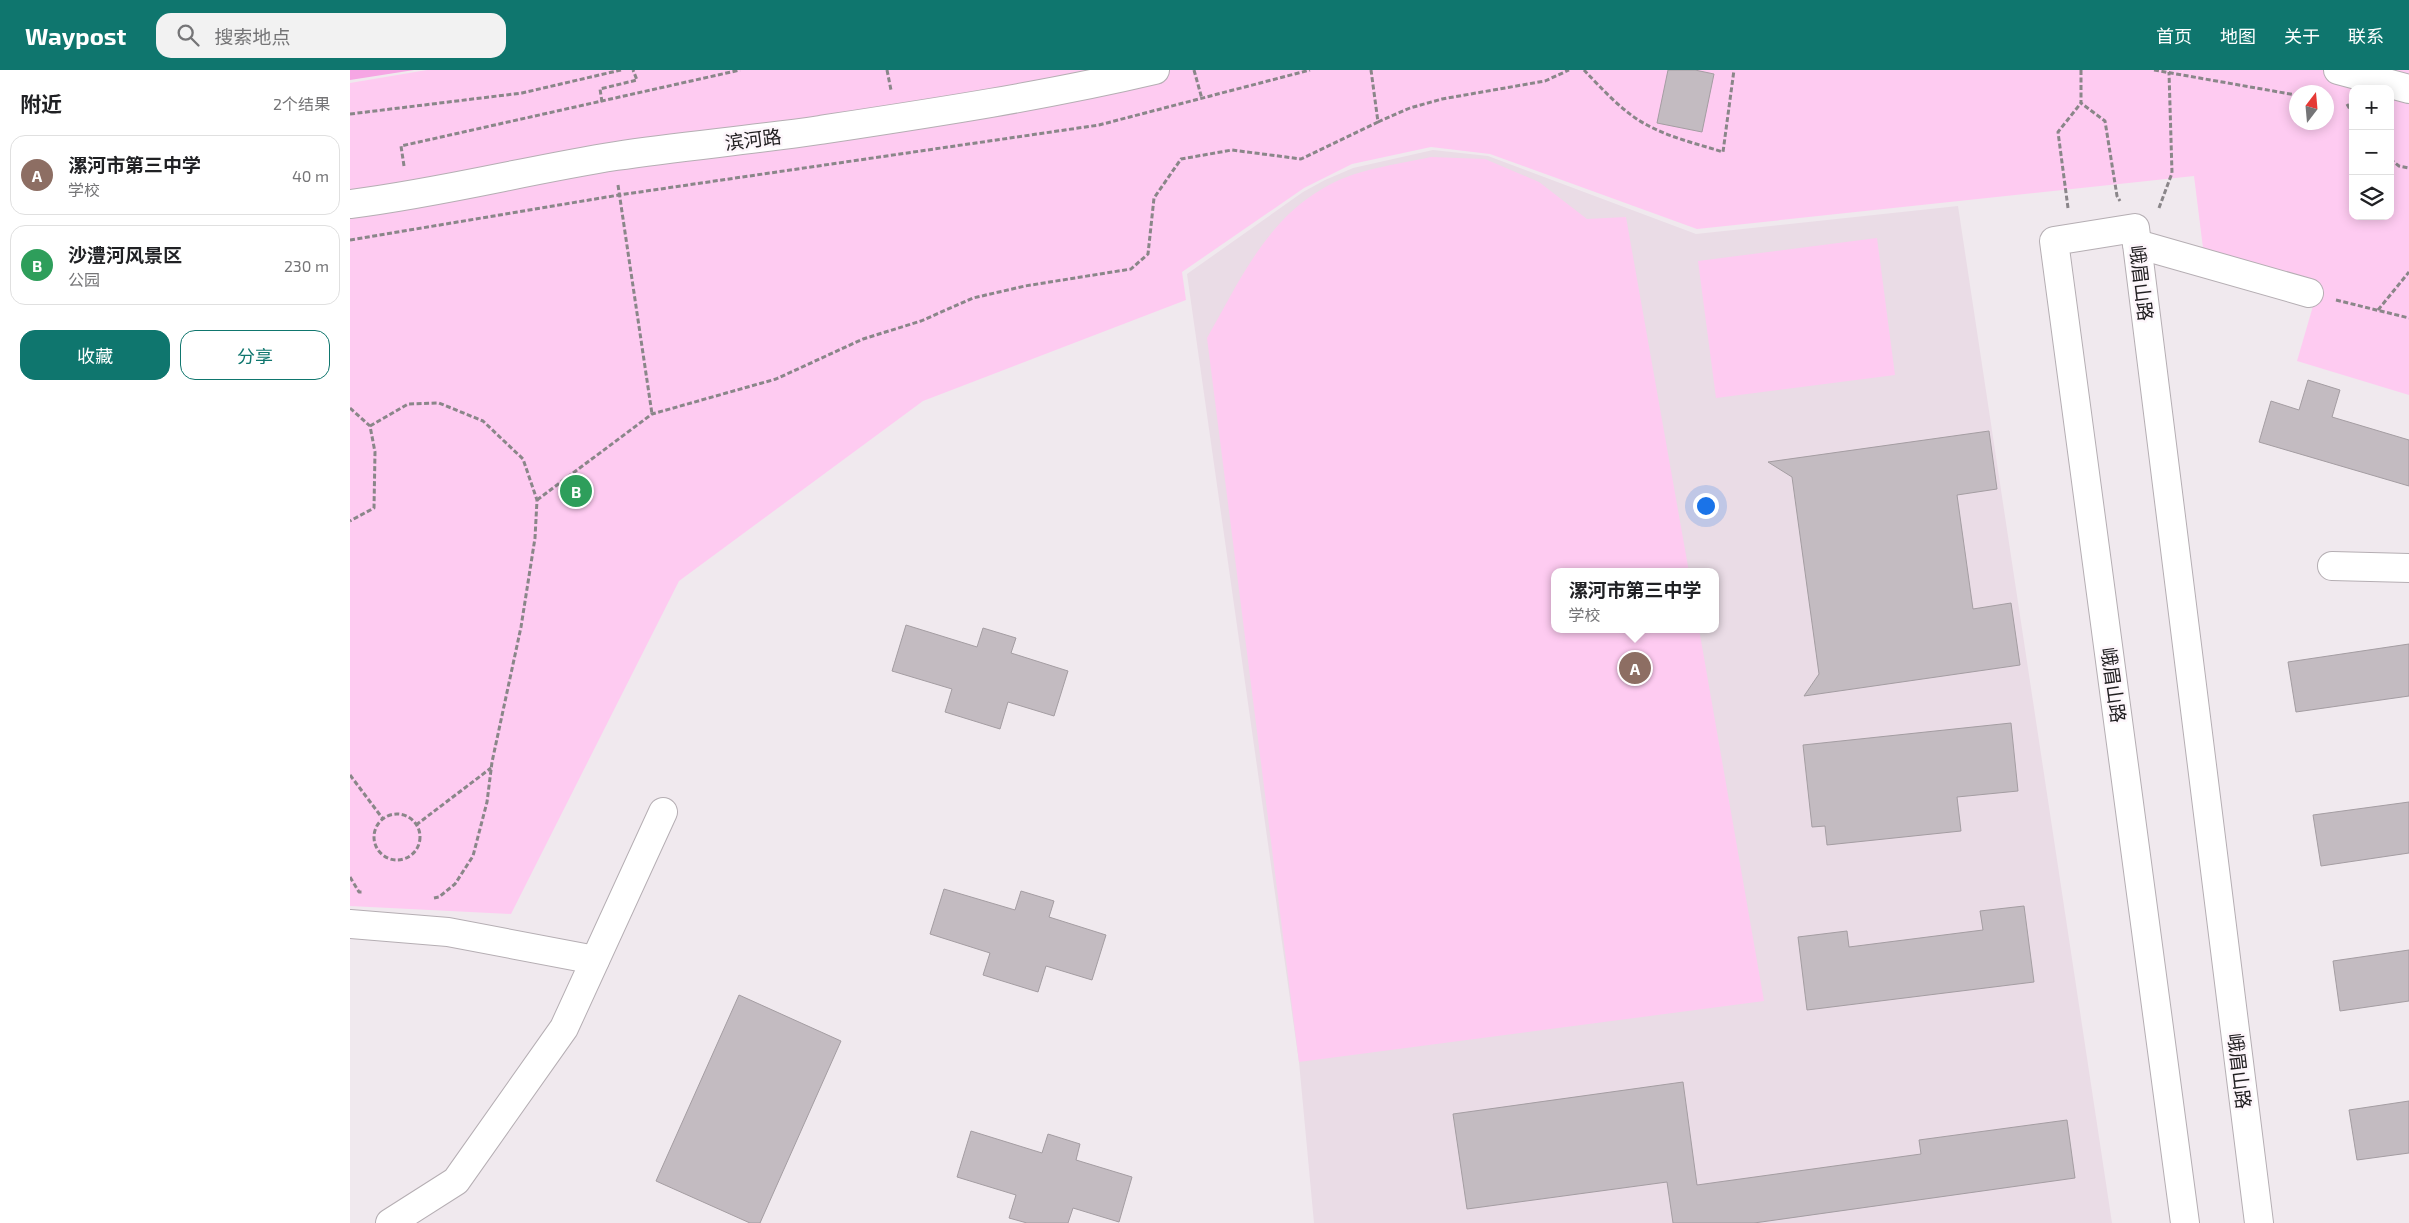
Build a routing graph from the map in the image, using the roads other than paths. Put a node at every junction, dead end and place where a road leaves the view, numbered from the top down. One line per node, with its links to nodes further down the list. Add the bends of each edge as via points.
1 (1155, 70): 4 (street, 滨河路, via 1090,85 820,130 615,157)
2 (2338, 70): 3 (street)
3 (2409, 89)
4 (350, 204)
5 (2136, 236): 6 (street); 13 (street, 峨眉山路, via 2054,241); 14 (street, 峨眉山路)
6 (2309, 293)
7 (2332, 566): 8 (street)
8 (2409, 568)
9 (662, 812): 11 (street)
10 (350, 924): 11 (street, via 448,932)
11 (595, 960): 12 (street, via 564,1028 456,1181)
12 (390, 1223)
13 (2185, 1223)
14 (2259, 1223)

